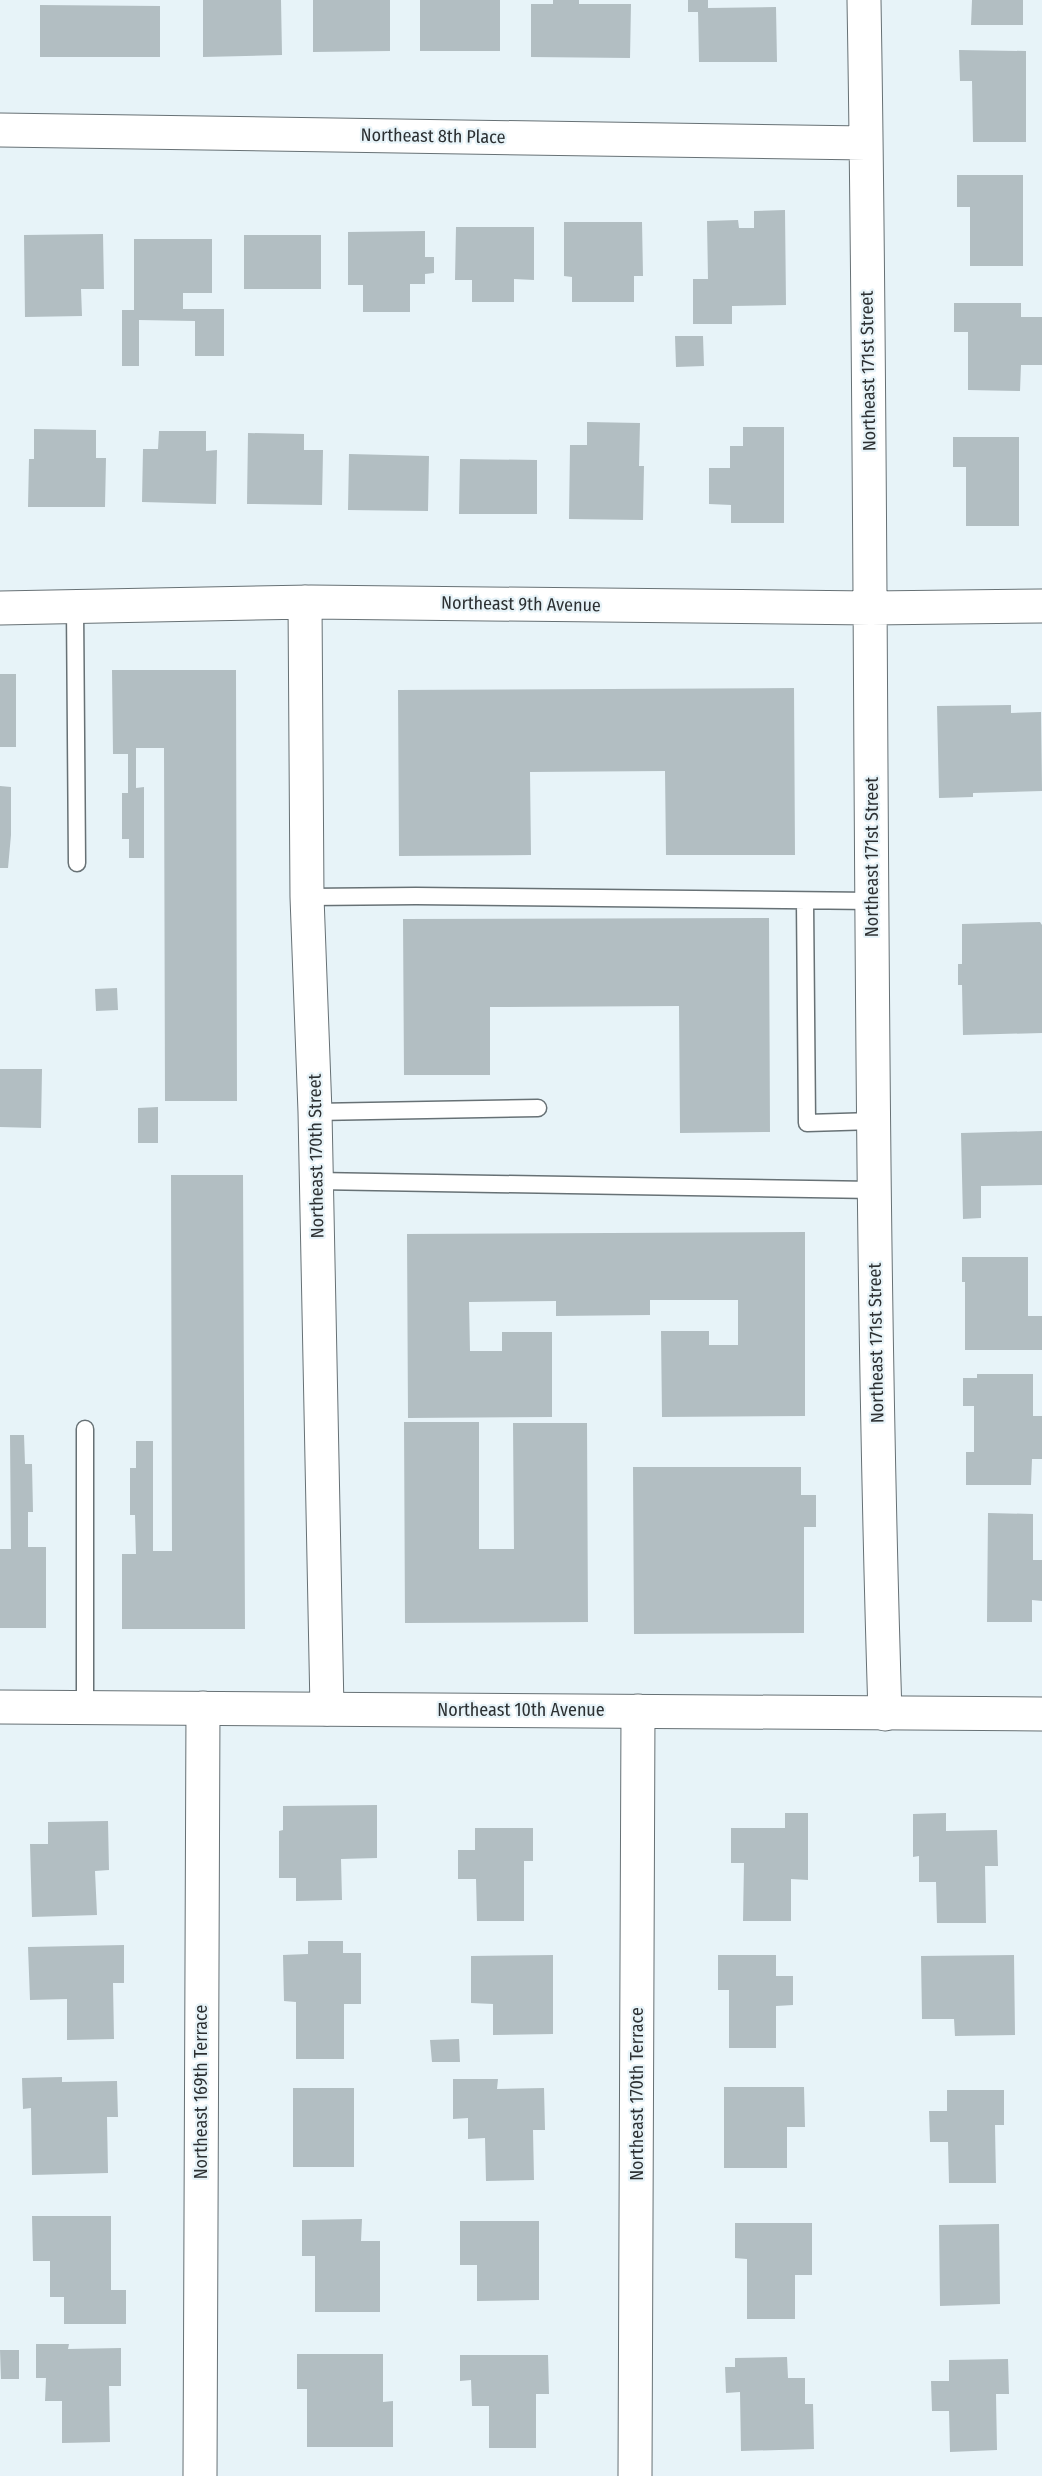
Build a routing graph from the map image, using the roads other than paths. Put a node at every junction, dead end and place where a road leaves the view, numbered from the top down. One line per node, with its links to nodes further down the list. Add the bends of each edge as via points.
1 (864, 0): 3 (street, Northeast 171st Street)
2 (0, 130): 3 (street, Northeast 8th Place)
3 (866, 143): 8 (street, Northeast 171st Street)
4 (305, 602): 5 (street, Northeast 9th Avenue); 8 (street, Northeast 9th Avenue); 10 (street, Northeast 170th Street)
5 (75, 606): 7 (street, Northeast 9th Avenue); 9 (lane)
6 (1042, 606): 8 (street, Northeast 9th Avenue)
7 (0, 608)
8 (871, 608): 12 (street, Northeast 171st Street)
9 (76, 863)
10 (307, 897): 11 (lane); 14 (street, Northeast 170th Street)
11 (805, 901): 12 (lane); 15 (lane, via 807,1123)
12 (873, 901): 15 (street, Northeast 171st Street)
13 (538, 1108): 14 (lane)
14 (315, 1112): 16 (street, Northeast 170th Street)
15 (874, 1121): 17 (street, Northeast 171st Street)
16 (316, 1181): 17 (lane); 22 (street, Northeast 170th Street)
17 (874, 1190): 24 (street, Northeast 171st Street)
18 (85, 1429): 20 (lane)
19 (0, 1707): 20 (street, Northeast 10th Avenue)
20 (85, 1707): 21 (street, Northeast 10th Avenue)
21 (203, 1708): 22 (street, Northeast 10th Avenue); 26 (street, Northeast 169th Terrace)
22 (327, 1709): 23 (street, Northeast 10th Avenue)
23 (638, 1712): 24 (street, Northeast 10th Avenue); 27 (street, Northeast 170th Terrace)
24 (885, 1713): 25 (street, Northeast 10th Avenue)
25 (1042, 1714)
26 (200, 2476)
27 (635, 2476)

